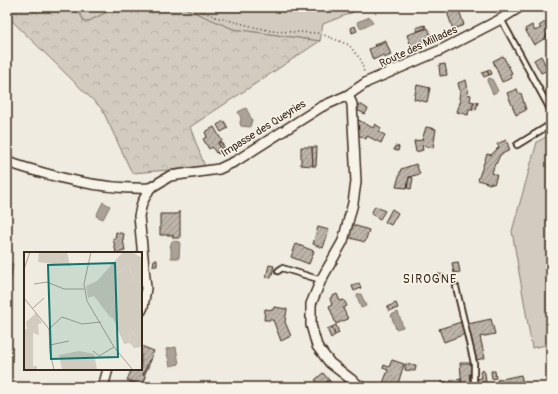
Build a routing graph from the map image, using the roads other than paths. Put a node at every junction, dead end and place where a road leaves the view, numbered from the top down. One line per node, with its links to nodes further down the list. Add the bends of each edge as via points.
1 (520, 7): 2 (street, Route des Millades)
2 (501, 19): 3 (street, Route des Millades, via 441,50 367,82); 4 (lane)
3 (348, 95): 8 (street, Impasse des Queyries, via 320,107 219,169 170,176); 10 (street, via 352,104 356,174 353,203 343,241)
4 (551, 111)
5 (551, 121): 6 (lane, via 548,126)
6 (517, 145)
7 (7, 162): 8 (street, via 77,181)
8 (150, 188): 12 (street, via 139,216 146,288)
9 (278, 271): 10 (lane, via 282,268)
10 (321, 280): 15 (street, via 312,304 311,324 317,346 330,363)
11 (456, 287): 16 (lane, via 474,363)
12 (142, 310)
13 (108, 370): 14 (street)
14 (103, 387)
15 (361, 387)
16 (474, 387)

